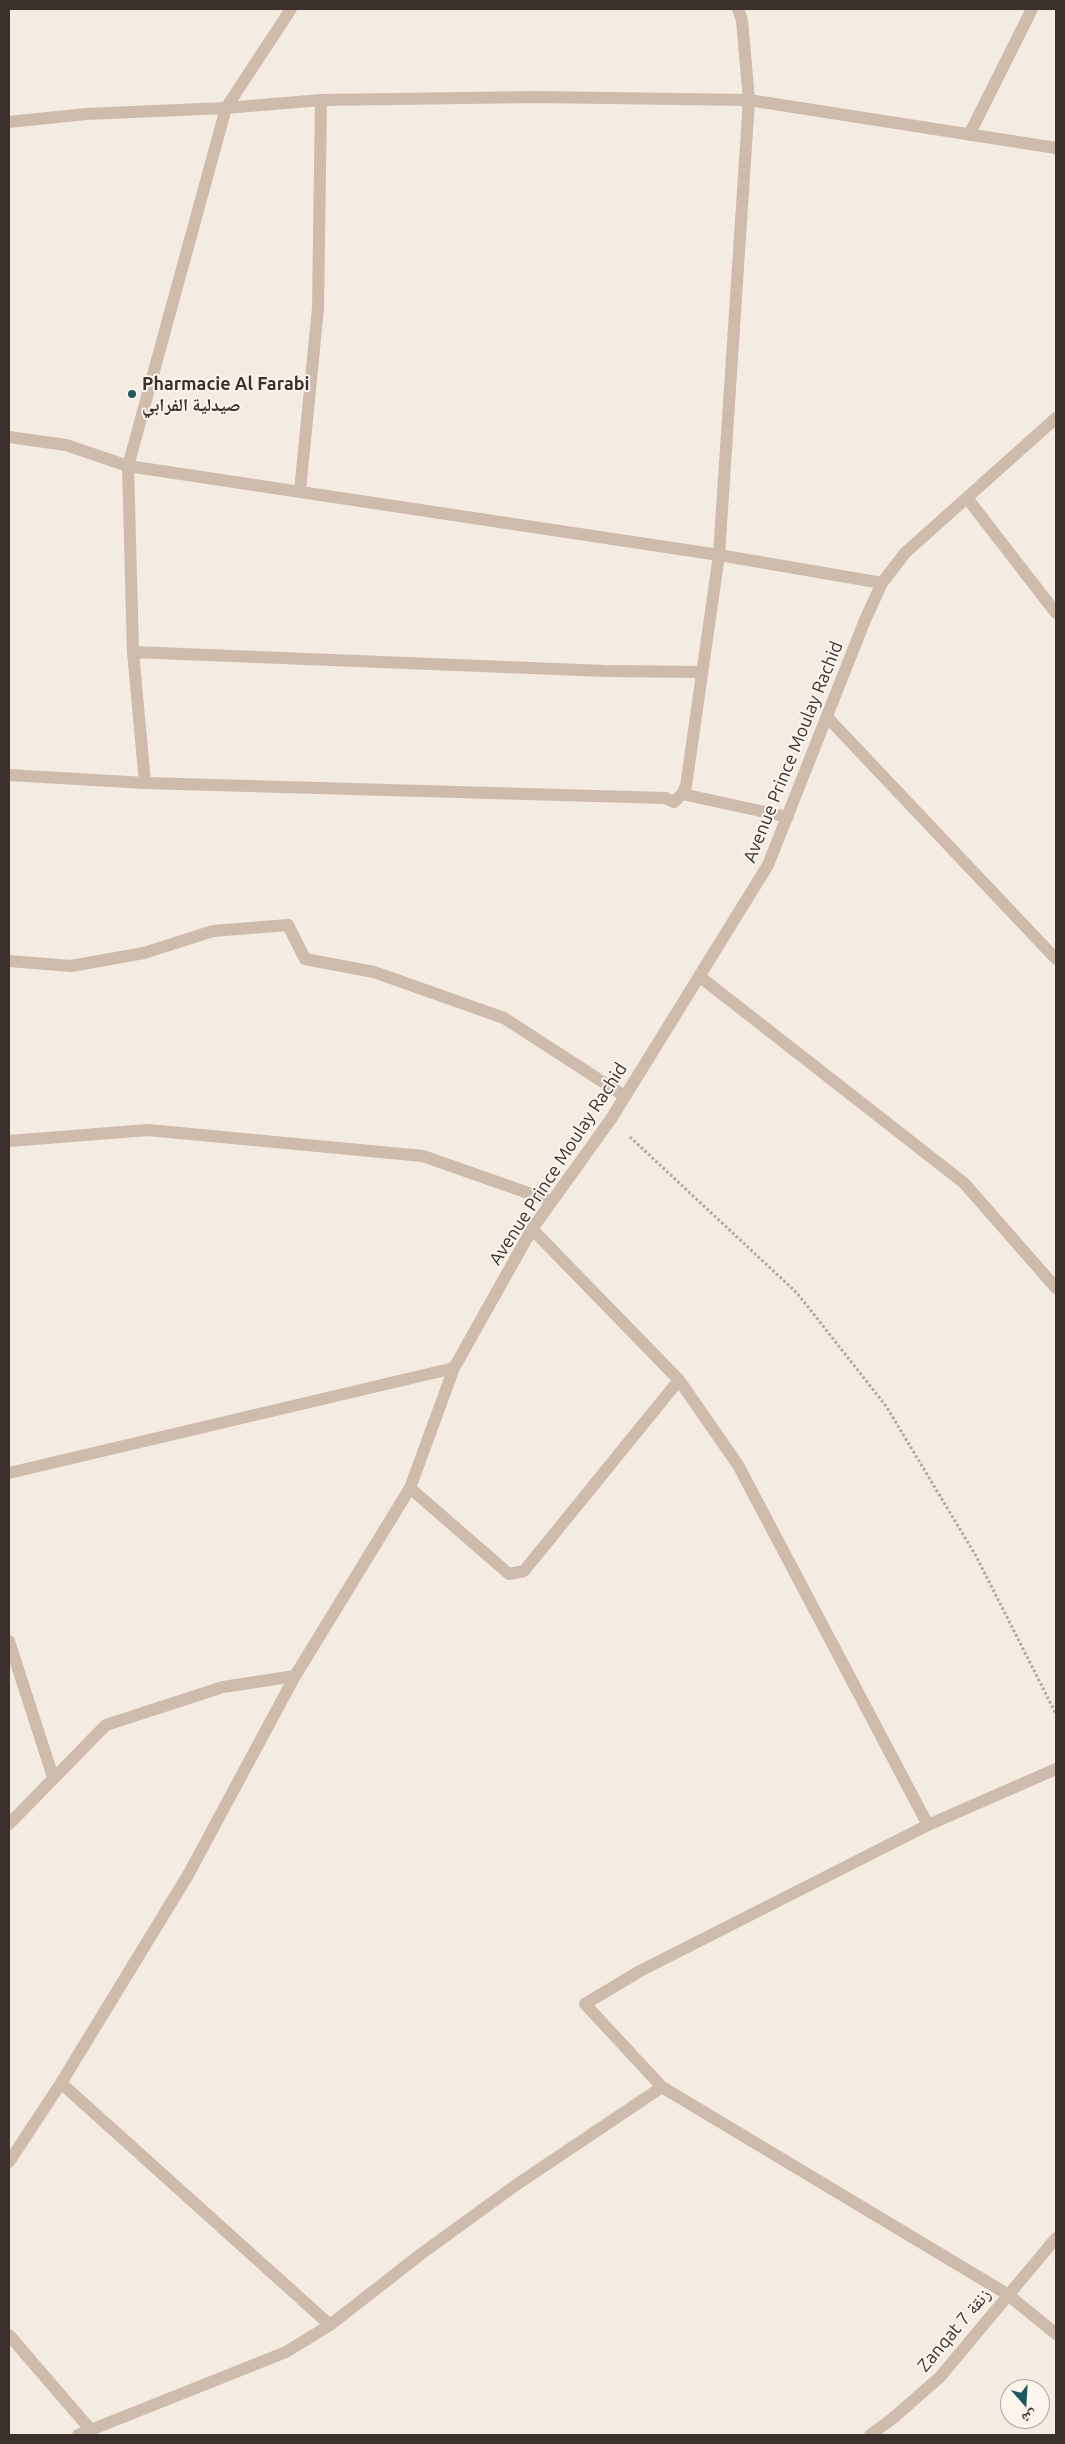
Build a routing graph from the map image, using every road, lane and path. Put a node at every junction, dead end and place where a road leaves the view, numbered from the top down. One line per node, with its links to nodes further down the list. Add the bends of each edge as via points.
1 (291, 9): 6 (street)
2 (1032, 9): 8 (street)
3 (742, 10): 5 (street)
4 (321, 100): 5 (street, via 536,97); 6 (street); 13 (street, via 318,308)
5 (749, 100): 8 (street); 15 (street)
6 (226, 108): 7 (street, via 86,114); 12 (street)
7 (9, 122)
8 (969, 135): 9 (street)
9 (1056, 148)
10 (1056, 418): 14 (street, Avenue Prince Moulay Rachid)
11 (9, 438): 12 (street, via 66,445)
12 (128, 466): 13 (street); 18 (street)
13 (300, 491): 15 (street)
14 (967, 498): 16 (street, Avenue Prince Moulay Rachid, via 905,553); 17 (street)
15 (719, 556): 16 (street); 19 (street)
16 (882, 583): 20 (street, Avenue Prince Moulay Rachid, via 864,620)
17 (1056, 613)
18 (133, 652): 19 (street, via 605,672); 22 (street)
19 (702, 672): 23 (street, via 686,786)
20 (827, 717): 24 (street, Avenue Prince Moulay Rachid); 25 (street)
21 (9, 775): 22 (street)
22 (145, 783): 23 (street, via 665,798 674,802)
23 (682, 794): 24 (street)
24 (788, 817): 27 (street, Avenue Prince Moulay Rachid, via 768,866)
25 (1056, 959)
26 (9, 961): 28 (street, via 71,966 144,953 213,931 288,925 304,959 374,972 504,1018)
27 (699, 976): 28 (street, Avenue Prince Moulay Rachid); 33 (street, via 964,1183)
28 (623, 1095): 29 (street, Avenue Prince Moulay Rachid)
29 (611, 1119): 31 (street, Avenue Prince Moulay Rachid); 40 (path, via 797,1293 886,1406 976,1556)
30 (9, 1141): 31 (street, via 148,1130 423,1156)
31 (551, 1201): 32 (street, Avenue Prince Moulay Rachid)
32 (532, 1229): 34 (street, Avenue Prince Moulay Rachid); 35 (street)
33 (1056, 1288)
34 (454, 1368): 36 (street); 37 (street, Avenue Prince Moulay Rachid)
35 (679, 1380): 37 (street, via 524,1571 510,1574); 44 (street, via 738,1465)
36 (9, 1473)
37 (410, 1488): 39 (street, Avenue Prince Moulay Rachid)
38 (9, 1641): 42 (street)
39 (295, 1676): 42 (street, via 223,1687 106,1725); 45 (street, Avenue Prince Moulay Rachid, via 188,1875)
40 (1056, 1714)
41 (1056, 1768): 44 (street)
42 (53, 1777): 43 (street)
43 (9, 1824)
44 (928, 1824): 46 (street, via 640,1970 585,2004)
45 (61, 2083): 47 (street, Avenue Prince Moulay Rachid); 50 (street)
46 (662, 2088): 49 (street); 50 (street, via 516,2185)
47 (9, 2162)
48 (1056, 2238): 49 (street, Zanqat 7 زنقة)
49 (1007, 2294): 51 (street); 55 (street, Zanqat 7 زنقة, via 975,2338 940,2377)
50 (330, 2325): 53 (street, via 286,2352)
51 (1056, 2334)
52 (9, 2335): 53 (street)
53 (92, 2432): 54 (street)
54 (78, 2435)
55 (870, 2435)

